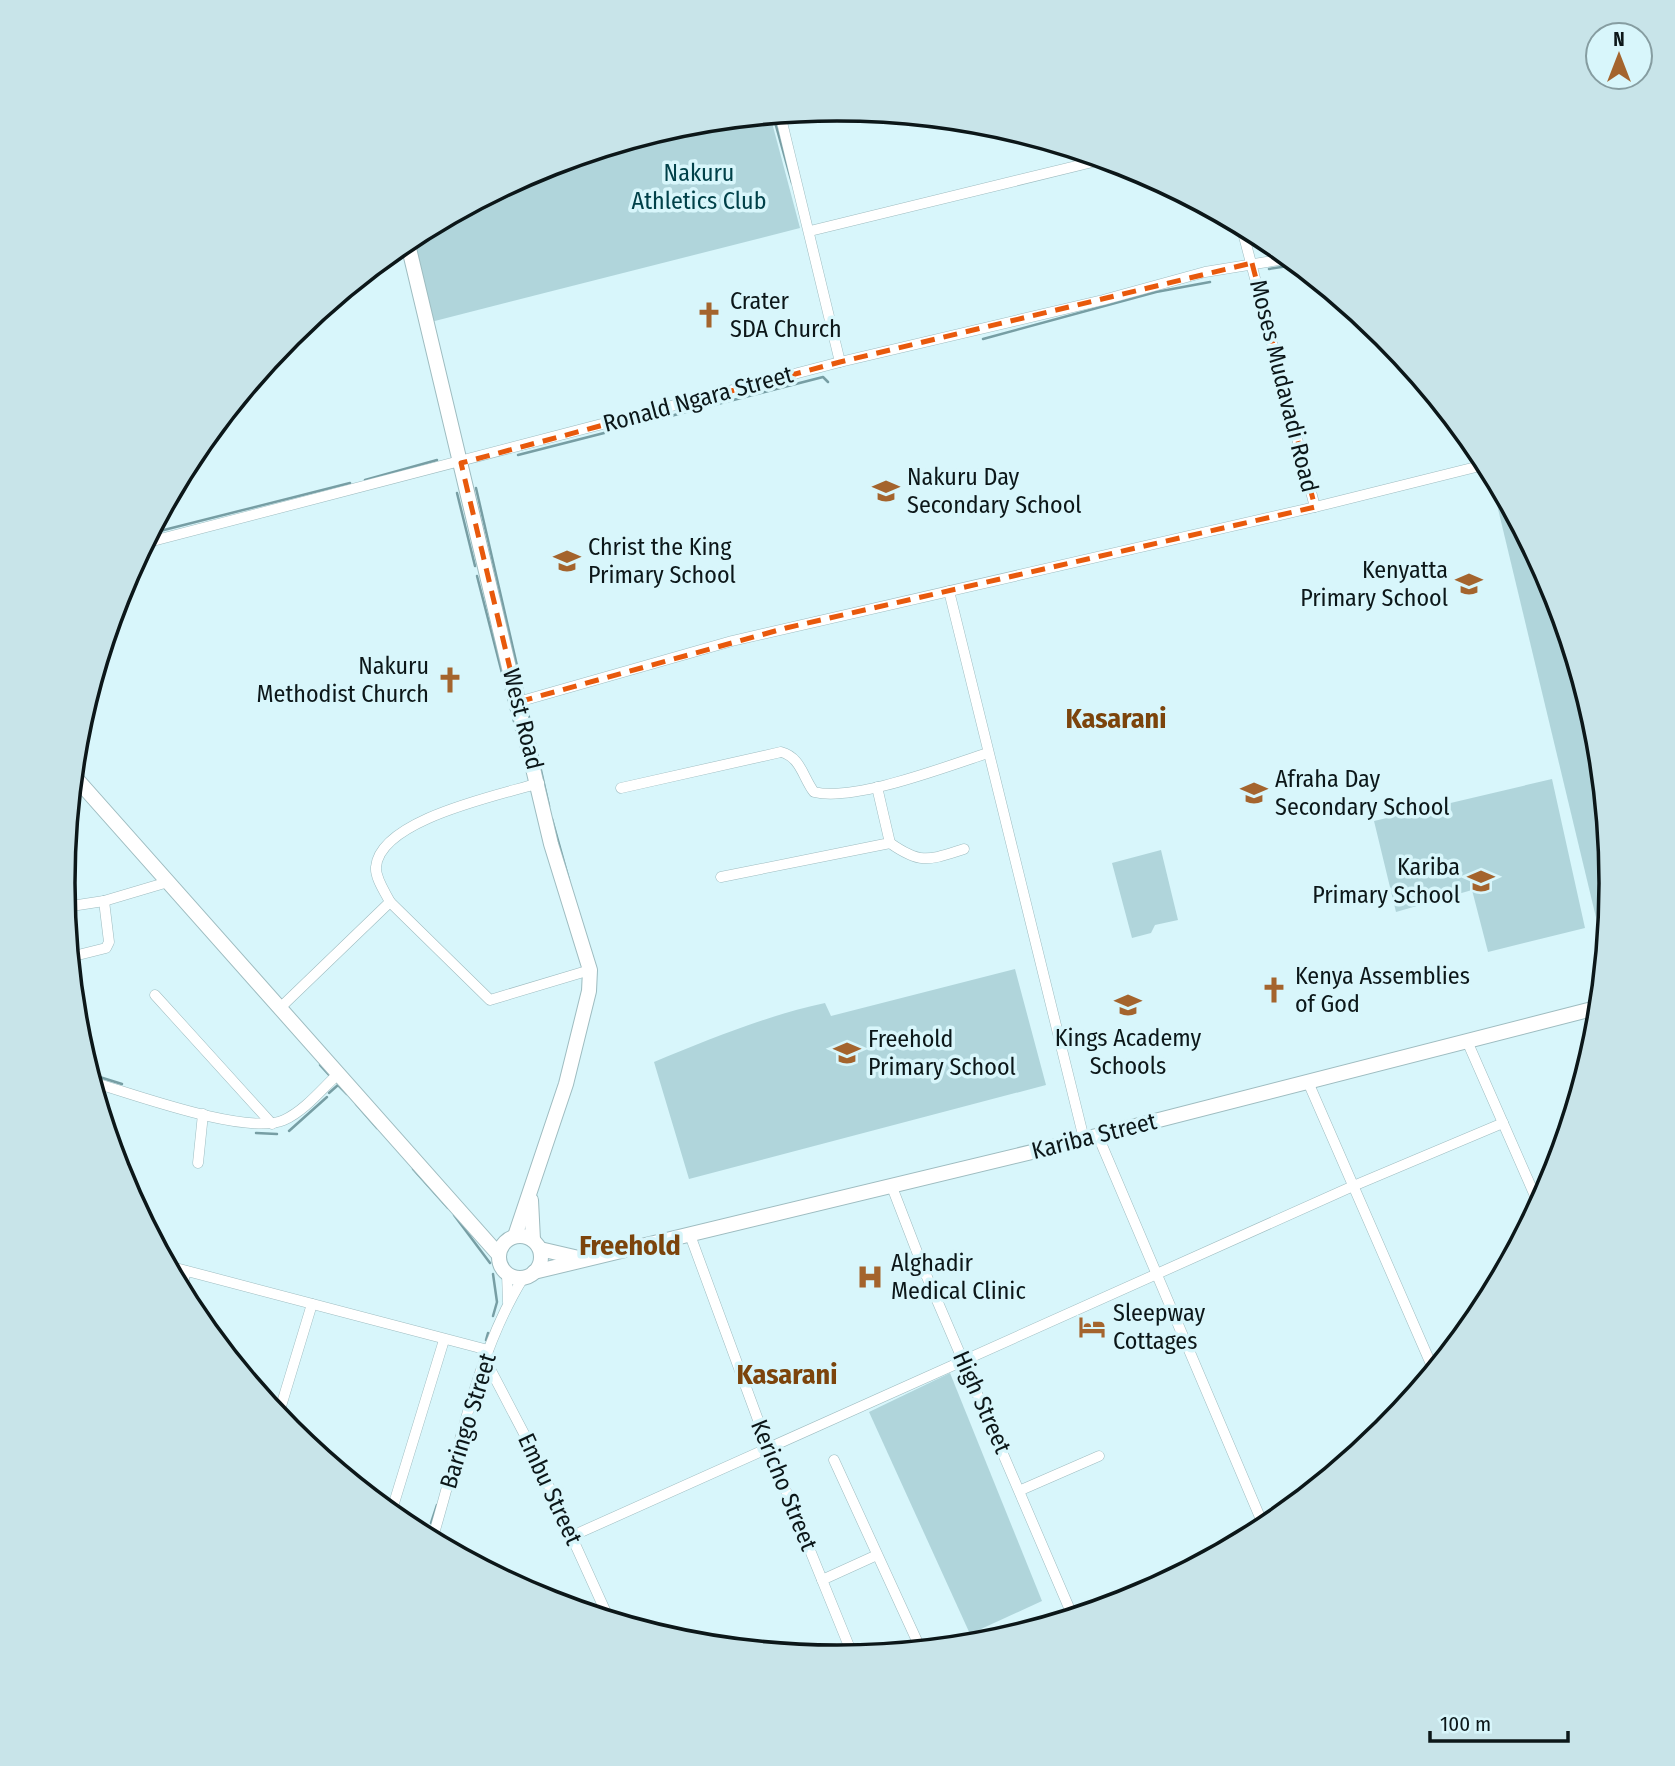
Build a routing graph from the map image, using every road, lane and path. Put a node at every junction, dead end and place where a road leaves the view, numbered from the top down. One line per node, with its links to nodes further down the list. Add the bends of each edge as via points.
1 (782, 123): 3 (street)
2 (1088, 163): 3 (street)
3 (810, 231): 8 (street)
4 (1245, 239): 7 (street, Moses Mudavadi Road)
5 (410, 252): 9 (street, West Road)
6 (1276, 260): 7 (street, Ronald Ngara Street)
7 (1252, 263): 8 (street, Ronald Ngara Street); 11 (street, Moses Mudavadi Road)
8 (840, 362): 9 (street, Ronald Ngara Street)
9 (461, 463): 12 (street, Ronald Ngara Street); 14 (street, West Road)
10 (1476, 467): 11 (street)
11 (1315, 507): 13 (street)
12 (158, 538)
13 (949, 591): 14 (street, via 732,641); 15 (street)
14 (518, 702): 16 (street, West Road)
15 (988, 753): 18 (street); 39 (street)
16 (539, 783): 25 (street, via 402,830 377,863); 28 (street, West Road, via 551,844)
17 (82, 785): 23 (street)
18 (877, 787): 19 (street, via 814,792 801,767 781,752); 20 (street)
19 (621, 789)
20 (890, 843): 21 (street, via 922,860); 22 (street)
21 (964, 849)
22 (721, 877)
23 (168, 882): 24 (street); 30 (street)
24 (104, 901): 26 (street); 27 (street, via 106,948)
25 (390, 902): 28 (street, via 490,1000); 30 (street)
26 (76, 905)
27 (79, 955)
28 (590, 970): 44 (street, West Road, via 589,992 566,1084)
29 (155, 995): 38 (street)
30 (281, 1007): 33 (street)
31 (1588, 1012): 32 (street, Kariba Street)
32 (1467, 1041): 34 (street, Kariba Street); 37 (street)
33 (337, 1075): 38 (street, via 296,1112); 45 (street)
34 (1308, 1082): 39 (street, Kariba Street); 42 (street)
35 (103, 1085): 36 (street)
36 (203, 1114): 38 (street); 40 (street)
37 (1503, 1123): 42 (street); 43 (street)
38 (272, 1124)
39 (1091, 1137): 41 (street, Kariba Street); 56 (street)
40 (198, 1163)
41 (892, 1187): 46 (street, Kariba Street); 61 (street, High Street)
42 (1351, 1187): 56 (street); 62 (street)
43 (1534, 1193)
44 (531, 1195): 47 (street, West Road); 48 (street, West Road)
45 (476, 1229): 47 (street); 49 (street)
46 (690, 1235): 50 (street, Kariba Street); 64 (street, Kericho Street)
47 (511, 1238): 48 (street); 49 (street)
48 (536, 1245): 50 (street); 54 (street, via 541,1261)
49 (499, 1255): 53 (street)
50 (588, 1261): 54 (street, Kariba Street)
51 (181, 1269): 52 (street)
52 (186, 1271): 55 (street); 58 (street)
53 (507, 1273): 54 (street); 57 (street, Baringo Street)
54 (529, 1275): 57 (street, Baringo Street)
55 (185, 1276)
56 (1156, 1276): 61 (street); 69 (street)
57 (508, 1302): 60 (street, Baringo Street)
58 (313, 1304): 59 (street); 63 (street)
59 (443, 1340): 60 (street); 68 (street)
60 (487, 1356): 70 (street, Baringo Street); 71 (street, Embu Street)
61 (963, 1362): 64 (street); 67 (street, High Street)
62 (1430, 1362)
63 (282, 1404)
64 (768, 1447): 71 (street); 73 (street, Kericho Street)
65 (1099, 1456): 67 (street)
66 (834, 1460): 72 (street)
67 (1021, 1490): 75 (street, High Street)
68 (394, 1503)
69 (1260, 1518)
70 (435, 1530)
71 (572, 1536): 74 (street, Embu Street)
72 (877, 1555): 73 (street); 76 (street)
73 (822, 1580): 77 (street, Kericho Street)
74 (604, 1609)
75 (1070, 1609)
76 (917, 1641)
77 (848, 1645)

